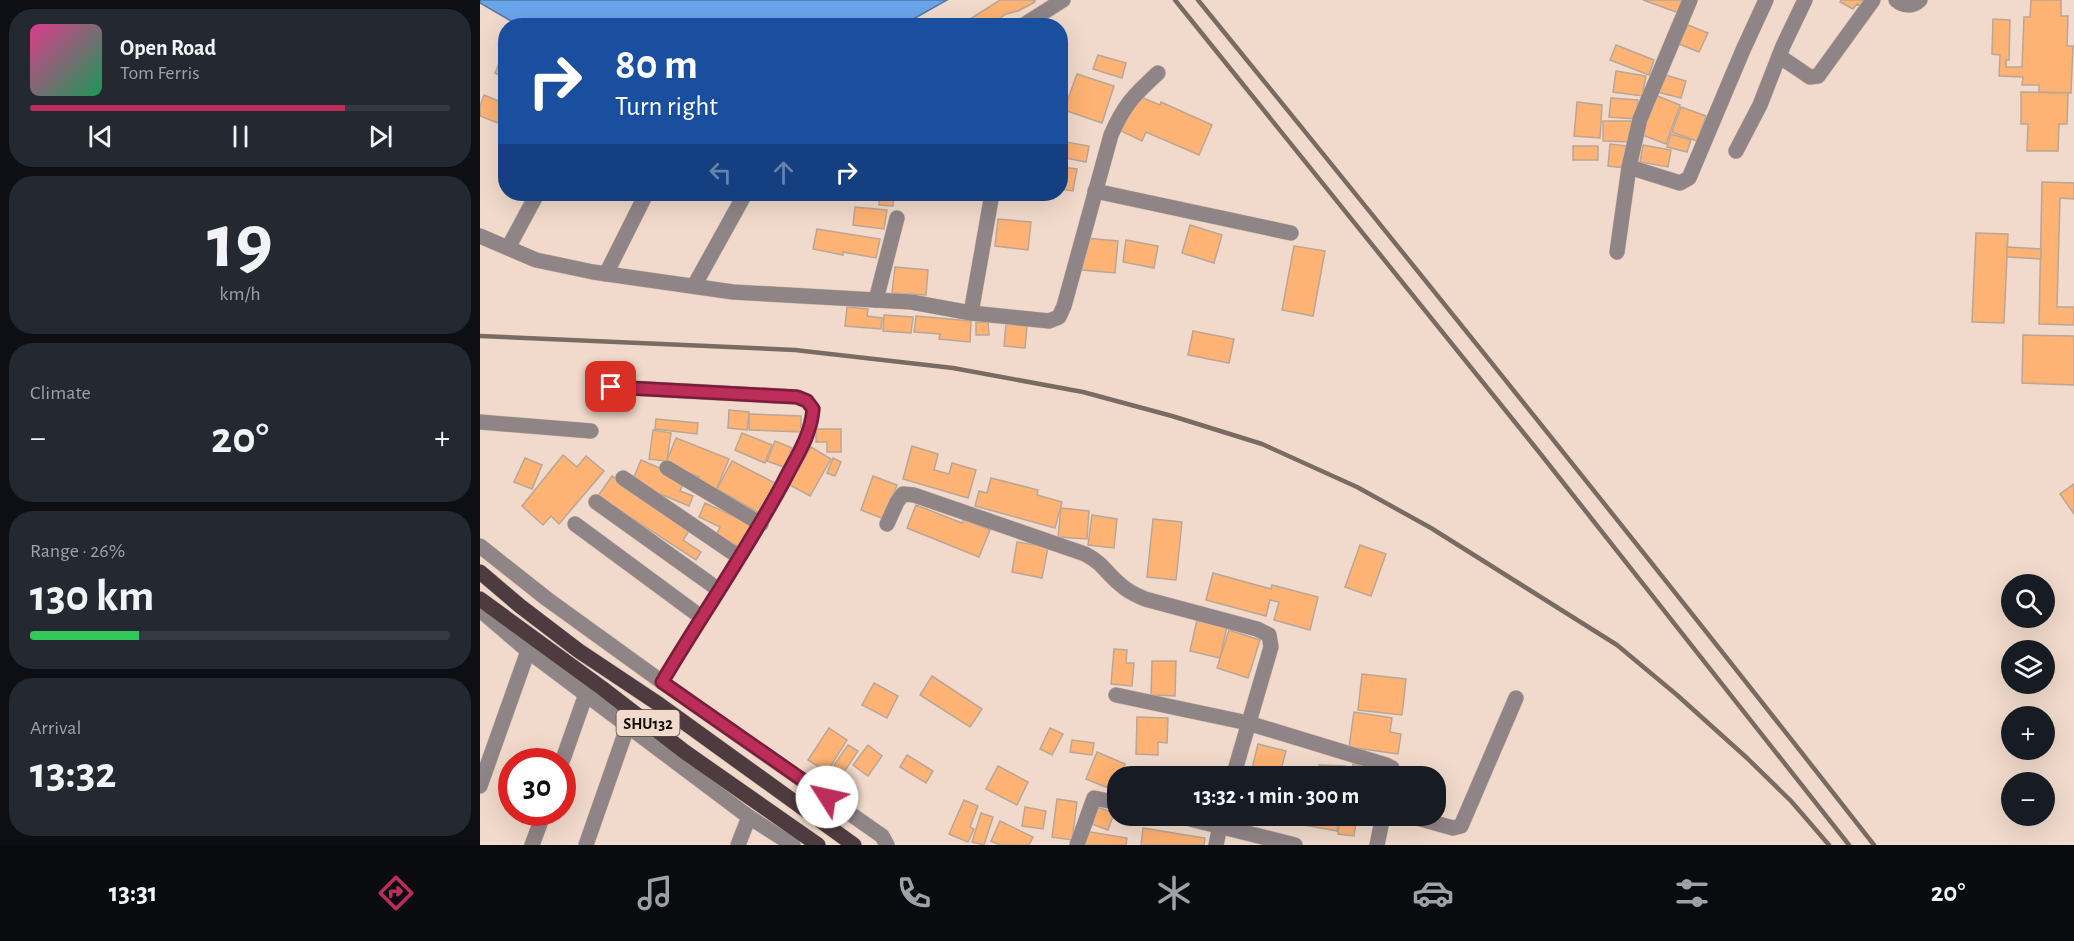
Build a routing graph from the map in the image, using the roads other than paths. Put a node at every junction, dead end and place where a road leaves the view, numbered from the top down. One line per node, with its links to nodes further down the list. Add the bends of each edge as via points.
1 (1063, 0): 8 (street)
2 (1690, 0): 12 (street, via 1640,119)
3 (1766, 0): 12 (street, via 1689,178 1672,182)
4 (1805, 0): 9 (street)
5 (1873, 0): 9 (street, via 1818,76 1810,77)
6 (1896, 0): 7 (street, via 1907,5)
7 (1920, 0)
8 (1035, 18)
9 (1779, 56): 11 (street)
10 (1158, 74): 13 (street, via 1119,114)
11 (1736, 151)
12 (1629, 167): 22 (street)
13 (1095, 191): 19 (street); 26 (street, via 1059,317 1049,321)
14 (533, 201): 21 (street)
15 (642, 201): 23 (street)
16 (741, 201): 24 (street)
17 (991, 201): 26 (street)
18 (897, 218): 25 (street)
19 (1291, 234)
20 (480, 236): 21 (street)
21 (508, 248): 23 (street, via 536,260)
22 (1617, 252)
23 (606, 274): 24 (street)
24 (694, 286): 25 (street)
25 (876, 300): 26 (street)
26 (971, 313)
27 (611, 387): 34 (street, via 797,397 807,401 813,409 809,434)
28 (480, 422): 29 (street)
29 (591, 431)
30 (667, 468): 34 (street)
31 (623, 478): 37 (street)
32 (596, 501): 39 (street)
33 (575, 524): 42 (street)
34 (761, 524): 37 (street)
35 (886, 524): 48 (street, via 903,494 914,495 1085,554 1119,584 1145,599 1269,635 1271,647)
36 (480, 546): 44 (street)
37 (739, 557): 39 (street)
38 (480, 572): 66 (main road, SHU132, via 579,651)
39 (719, 590): 42 (street)
40 (480, 599): 65 (main road, SHU132, via 685,752)
41 (480, 610): 43 (street)
42 (701, 617): 44 (street)
43 (528, 651): 45 (street); 53 (street)
44 (662, 682): 67 (street, via 882,836)
45 (586, 693): 49 (street); 50 (street)
46 (1116, 695): 48 (street)
47 (1516, 698): 60 (street, via 1466,819 1461,826)
48 (1248, 723): 51 (street); 52 (street)
49 (627, 725): 55 (street); 62 (street)
50 (567, 748)
51 (1236, 766)
52 (1388, 766)
53 (480, 786)
54 (1107, 801): 68 (street, via 1094,798)
55 (749, 817): 63 (street); 64 (street)
56 (539, 826): 61 (street)
57 (1220, 826): 69 (street)
58 (1236, 826): 70 (street)
59 (1381, 826): 71 (street)
60 (1446, 826)
61 (532, 845)
62 (586, 845)
63 (738, 845)
64 (793, 845)
65 (818, 845)
66 (854, 845)
67 (887, 845)
68 (1077, 845)
69 (1216, 845)
70 (1294, 845)
71 (1377, 845)

